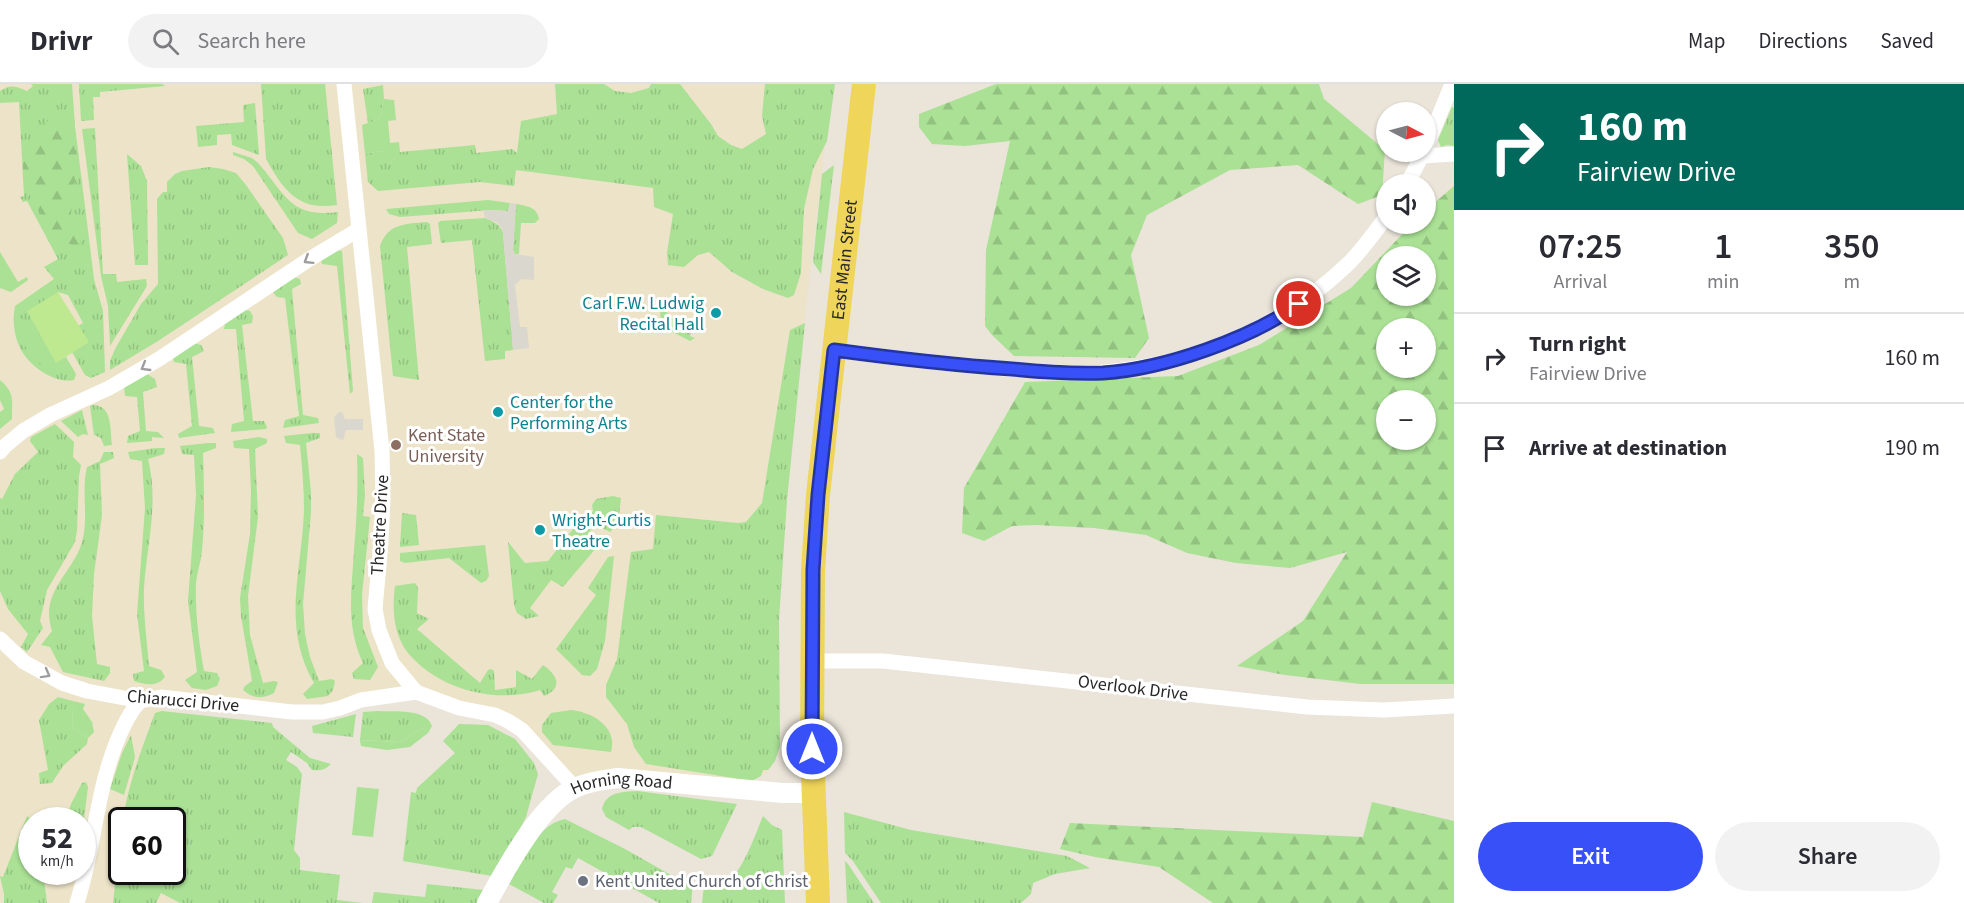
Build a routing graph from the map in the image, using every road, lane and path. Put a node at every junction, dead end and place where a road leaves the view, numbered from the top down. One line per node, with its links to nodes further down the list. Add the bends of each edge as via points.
1 (344, 84): 7 (street, Theatre Drive)
2 (864, 84): 9 (main road, East Main Street)
3 (1452, 84): 4 (street)
4 (1436, 123)
5 (1436, 153): 6 (street)
6 (1454, 154)
7 (358, 230): 10 (street, one-way to 10, via 159,359 23,431); 13 (street, Theatre Drive, via 382,467 375,609 392,663)
8 (1376, 230): 9 (street, via 1350,262 1283,315 1220,345 1135,368 1103,373 1049,372)
9 (834, 350): 12 (main road, East Main Street, via 818,495)
10 (0, 453)
11 (0, 639): 14 (street, Chiarucci Drive, one-way to 14, via 24,662 62,683)
12 (812, 661): 15 (street, Overlook Drive, via 883,661 1307,707 1384,710); 17 (main road, East Main Street)
13 (416, 692): 14 (street, Chiarucci Drive, via 361,700 322,711 292,712 161,697); 16 (street, Theatre Drive, via 508,721 538,746)
14 (140, 701): 18 (street, via 123,727 105,776)
15 (1454, 706)
16 (574, 788): 17 (street, Horning Road, via 595,780 618,778); 19 (street, Horning Road, via 534,825)
17 (814, 793): 20 (main road, East Main Street)
18 (77, 903)
19 (487, 903)
20 (818, 903)

